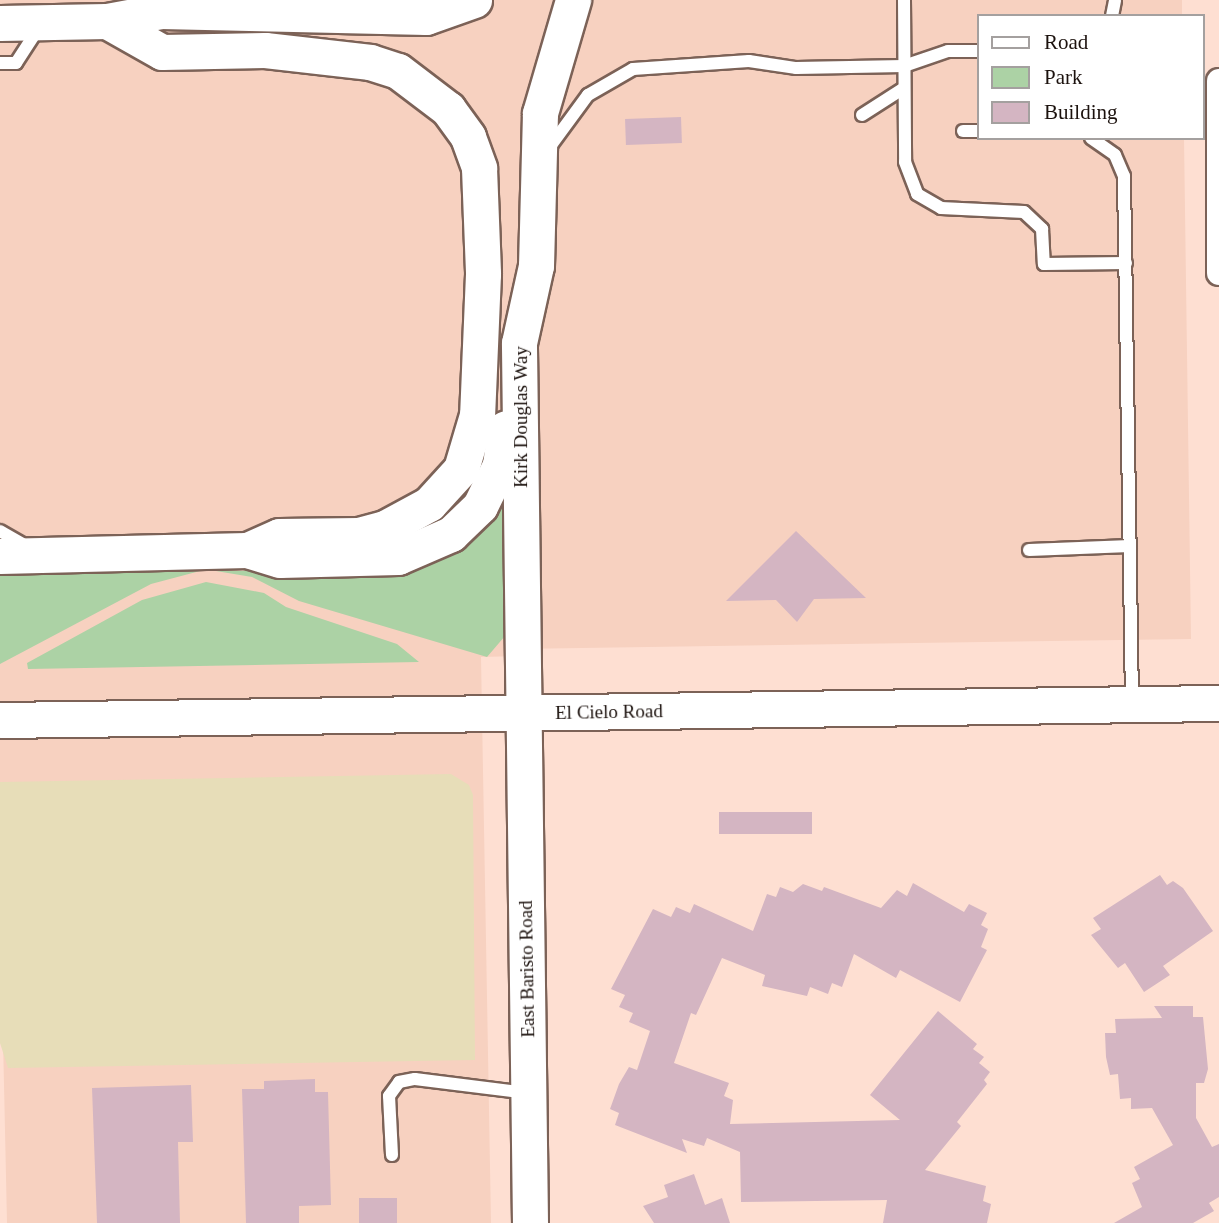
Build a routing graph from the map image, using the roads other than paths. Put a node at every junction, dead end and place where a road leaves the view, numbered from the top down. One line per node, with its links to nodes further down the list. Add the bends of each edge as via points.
1 (138, 0): 5 (street)
2 (474, 0): 5 (street, via 426,16 349,18 265,30 162,31)
3 (573, 0): 17 (street, Kirk Douglas Way, via 552,57)
4 (904, 0): 10 (lane)
5 (116, 11): 6 (street); 24 (street, via 162,72 265,70 350,60 370,62 420,83 455,118 479,168 483,274 472,442 448,487 406,519 359,534 279,536)
6 (42, 22): 7 (street); 9 (lane, via 16,63)
7 (0, 23)
8 (978, 51): 10 (lane, via 948,51)
9 (0, 63)
10 (904, 66): 12 (lane); 17 (lane, via 796,68 749,61 695,61 633,69 588,95)
11 (1219, 80): 19 (street)
12 (904, 88): 13 (lane); 18 (lane, via 906,173 924,200 952,210 1024,212 1042,229 1044,264)
13 (862, 115)
14 (963, 131): 15 (lane)
15 (978, 131)
16 (1094, 140): 18 (lane, via 1115,155 1124,176)
17 (536, 168): 20 (street, Kirk Douglas Way, via 537,266)
18 (1126, 263): 22 (lane)
19 (1219, 273)
20 (519, 343): 24 (street, via 508,368 500,465 480,506 451,534 416,551 380,559 280,560); 29 (street, Kirk Douglas Way)
21 (0, 531): 25 (lane, via 22,545)
22 (1130, 546): 23 (lane); 28 (lane)
23 (1028, 550)
24 (247, 551): 25 (street)
25 (63, 554): 26 (street)
26 (0, 556)
27 (1219, 703): 28 (street, El Cielo Road)
28 (1132, 705): 29 (street, El Cielo Road)
29 (523, 714): 30 (street, El Cielo Road); 31 (street, East Baristo Road)
30 (0, 720)
31 (528, 1093): 32 (lane, via 415,1079 399,1083 389,1096); 33 (street, East Baristo Road)
32 (392, 1155)
33 (530, 1223)

